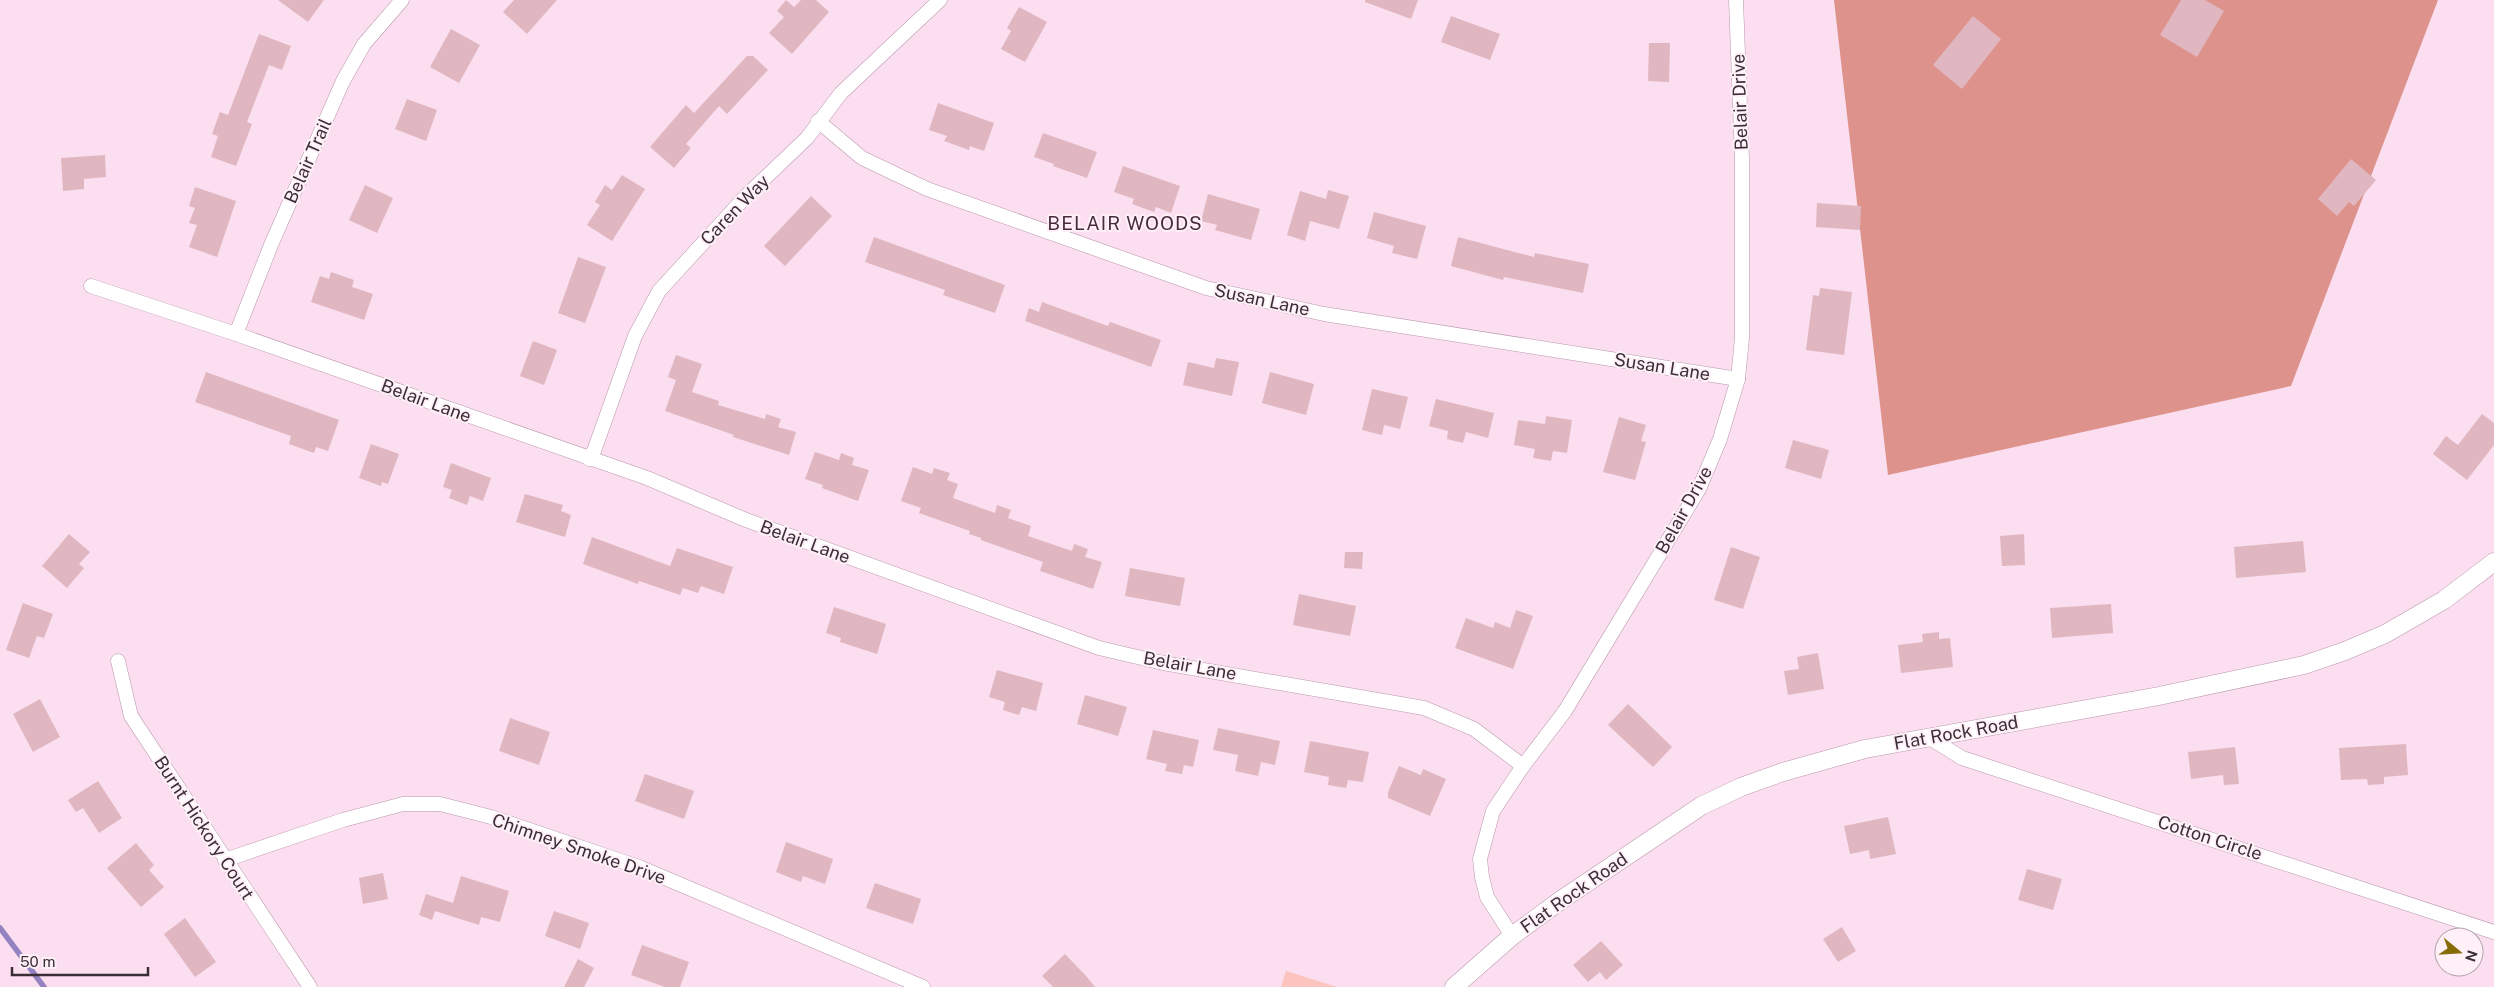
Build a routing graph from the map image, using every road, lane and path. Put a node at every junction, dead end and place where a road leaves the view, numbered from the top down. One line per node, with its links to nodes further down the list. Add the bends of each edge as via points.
1 (402, 0): 6 (street, Belair Trail, via 364,44 343,82 271,245)
2 (940, 0): 4 (street, Caren Way, via 841,94)
3 (1736, 0): 7 (street, Belair Drive, via 1742,159 1742,338)
4 (818, 121): 7 (street, Susan Lane, via 862,158 927,189 1206,288 1324,314); 8 (street, Caren Way, via 807,138 746,196 659,291 635,336 594,451)
5 (91, 286): 6 (street, Belair Lane)
6 (236, 334): 8 (street, Belair Lane)
7 (1738, 379): 12 (street, Belair Drive, via 1720,438 1699,489 1565,710)
8 (588, 459): 12 (street, Belair Lane, via 647,478 746,520 1099,648 1163,663 1424,708 1474,729)
9 (2494, 562): 11 (street, Flat Rock Road, via 2444,600 2385,634 2304,665 2159,696)
10 (118, 662): 13 (street, Burnt Hickory Court, via 131,716)
11 (1930, 738): 14 (street, Cotton Circle, via 1962,758); 15 (street, Flat Rock Road, via 1865,749 1741,787 1701,806)
12 (1523, 766): 15 (street, Belair Drive, via 1492,812 1480,859 1487,897)
13 (224, 860): 16 (street, Burnt Hickory Court); 17 (street, Chimney Smoke Drive, via 343,820 403,804 440,804 491,817 639,867)
14 (2494, 932)
15 (1512, 936): 18 (street, Flat Rock Road)
16 (310, 987)
17 (923, 987)
18 (1454, 987)

